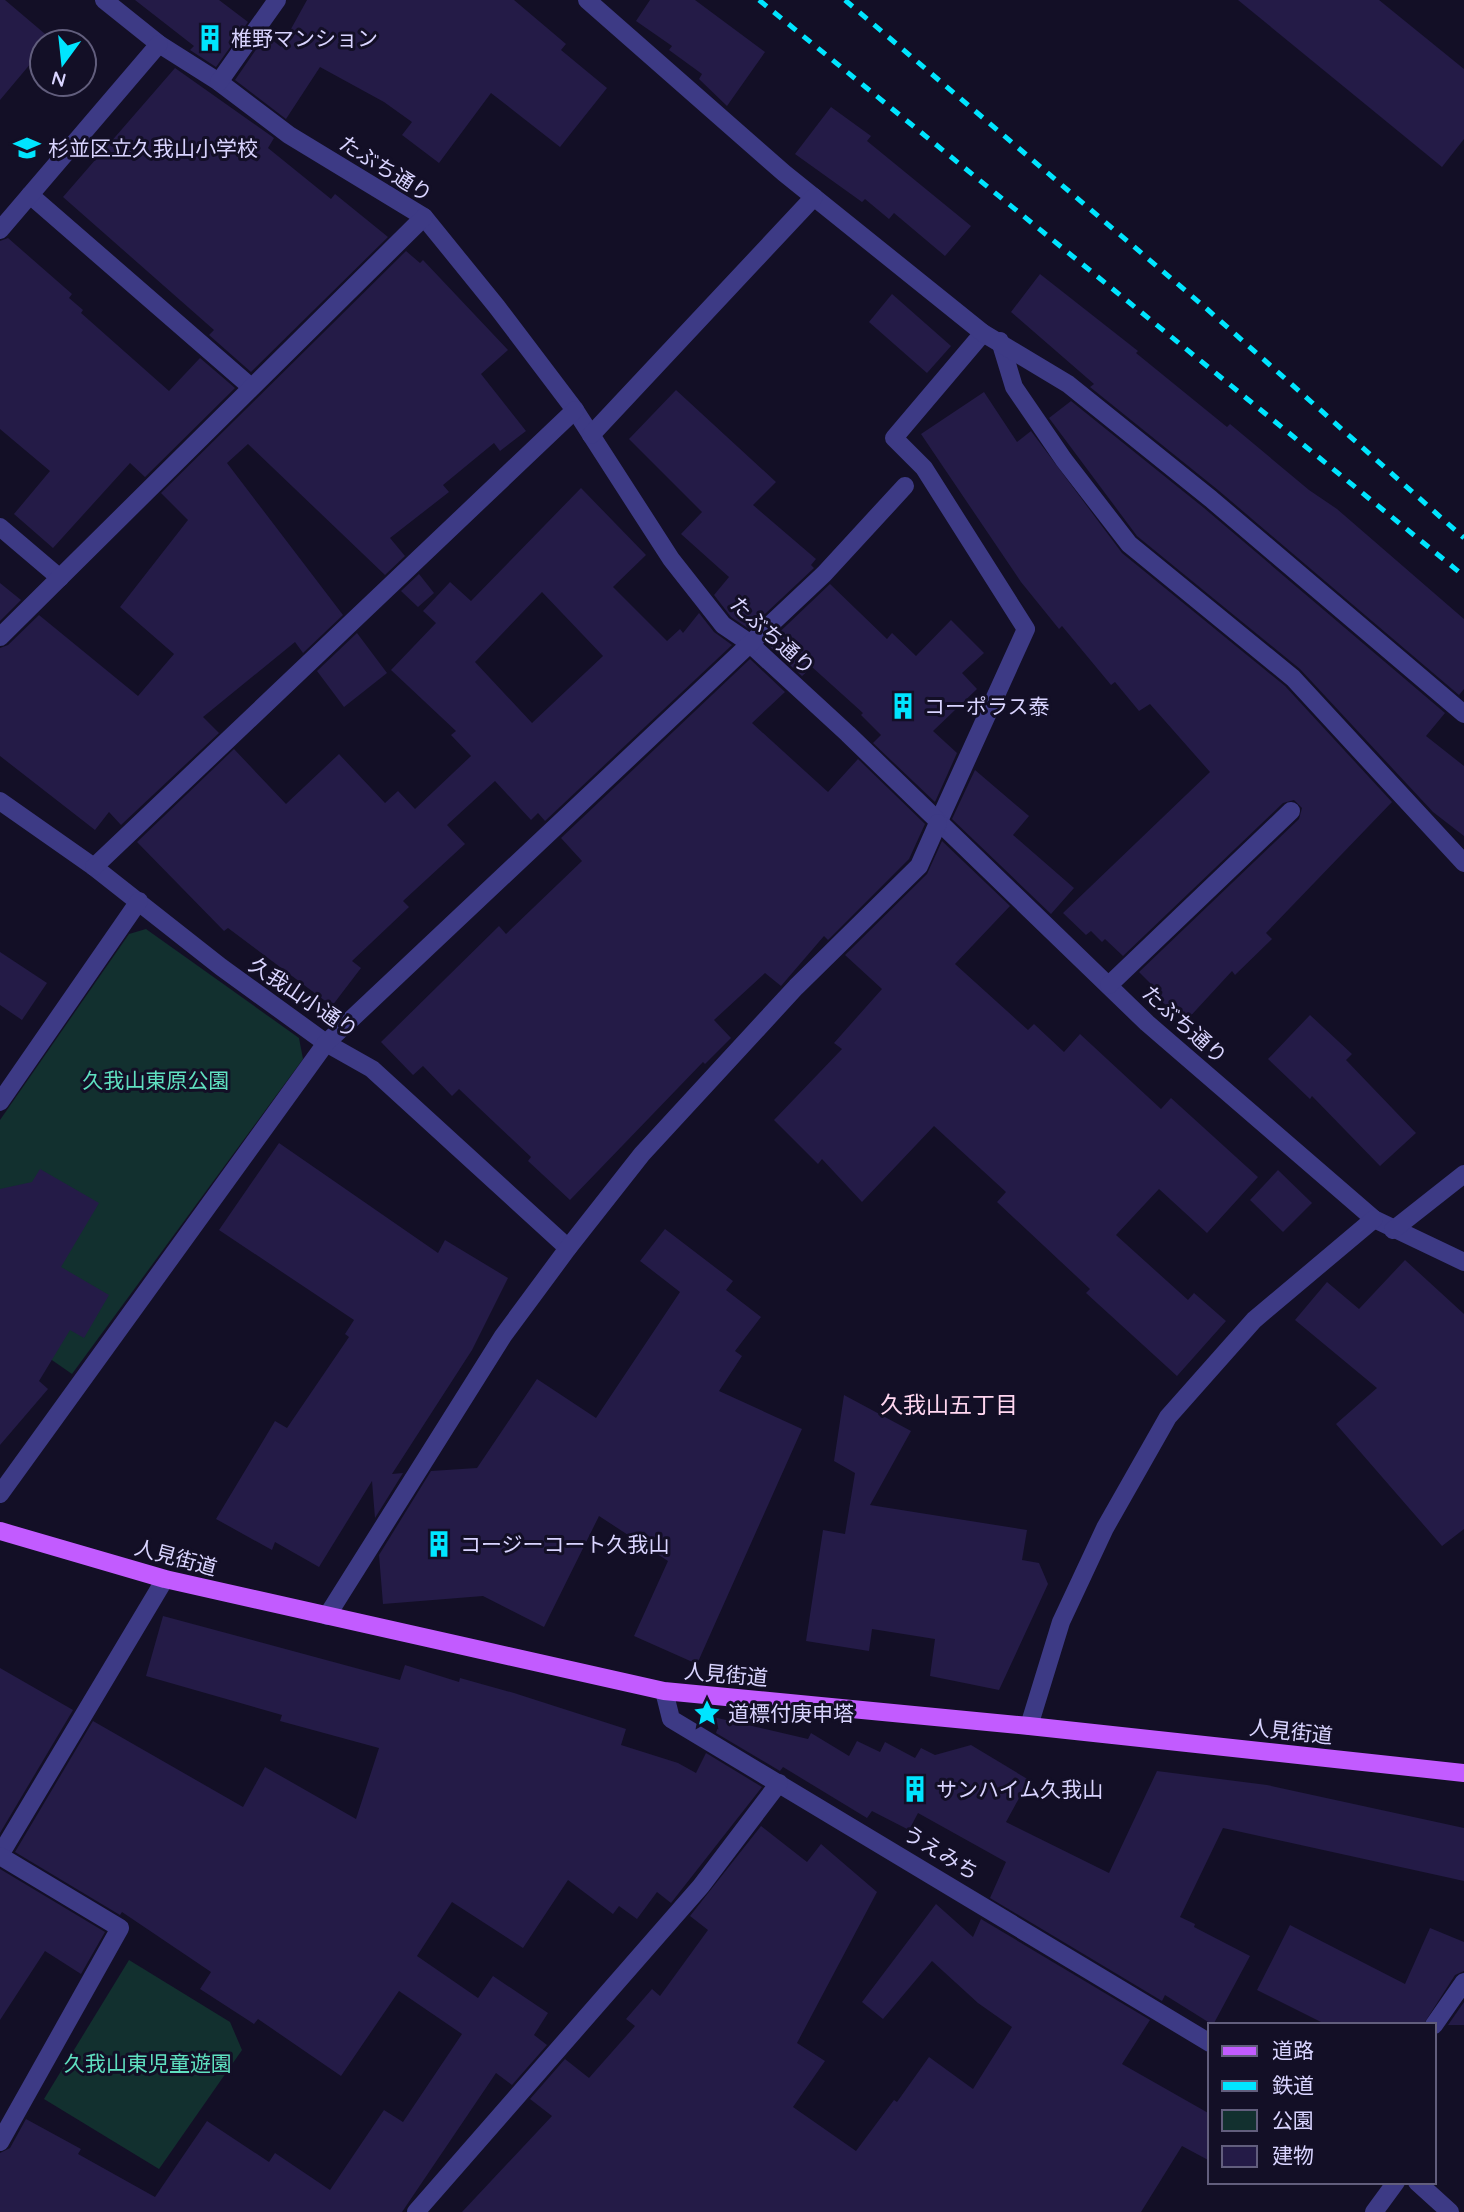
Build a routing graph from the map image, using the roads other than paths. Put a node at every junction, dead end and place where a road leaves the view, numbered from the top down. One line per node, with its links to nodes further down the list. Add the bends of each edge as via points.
1 (104, 0): 4 (street, たぶち通り)
2 (277, 0): 5 (street)
3 (586, 0): 7 (street)
4 (159, 44): 5 (street, たぶち通り); 6 (street)
5 (219, 82): 8 (street, たぶち通り, via 289,135)
6 (30, 195): 9 (street); 12 (street)
7 (814, 197): 10 (street); 14 (street)
8 (424, 217): 12 (street); 13 (street, たぶち通り)
9 (0, 230)
10 (983, 333): 11 (street); 23 (street, via 894,438 924,468 1026,629)
11 (1000, 341): 20 (street, via 1068,384 1140,442); 24 (street, via 1014,387 1129,544 1293,678)
12 (251, 387): 17 (street)
13 (575, 410): 14 (street, たぶち通り); 25 (street)
14 (591, 435): 19 (street, たぶち通り, via 671,559 723,625)
15 (905, 486): 19 (street, via 824,574)
16 (0, 527): 17 (street)
17 (60, 578): 18 (street)
18 (0, 637)
19 (748, 642): 23 (street, たぶち通り); 28 (street)
20 (1464, 715)
21 (0, 801): 25 (street, 久我山小通り)
22 (1291, 811): 27 (street)
23 (938, 823): 27 (street, たぶち通り); 33 (street, via 919,866 796,987 651,1144)
24 (1464, 863)
25 (94, 867): 26 (street, 久我山小通り)
26 (139, 901): 28 (street, 久我山小通り); 29 (street)
27 (1110, 985): 31 (street, たぶち通り, via 1147,1023)
28 (326, 1042): 33 (street, 久我山小通り, via 372,1069); 35 (street)
29 (0, 1102)
30 (1464, 1174): 32 (street)
31 (1374, 1219): 32 (street, たぶち通り); 40 (street, via 1254,1320 1168,1417 1105,1528 1061,1622)
32 (1393, 1230): 34 (street, たぶち通り)
33 (568, 1248): 38 (street, via 503,1336)
34 (1464, 1262)
35 (0, 1494)
36 (0, 1531): 37 (main road, 人見街道)
37 (165, 1579): 38 (main road, 人見街道); 43 (street)
38 (327, 1616): 39 (main road, 人見街道)
39 (664, 1691): 40 (main road, 人見街道); 42 (street, うえみち, via 671,1719)
40 (1029, 1726): 41 (main road, 人見街道)
41 (1464, 1773)
42 (779, 1783): 46 (street, うえみち); 50 (street, via 701,1886)
43 (0, 1856): 47 (street, via 120,1928)
44 (1464, 1982): 45 (street)
45 (1435, 2023)
46 (1208, 2042)
47 (0, 2142)
48 (1395, 2184): 51 (street)
49 (1419, 2184): 52 (street)
50 (416, 2212)
51 (1374, 2212)
52 (1450, 2212)

